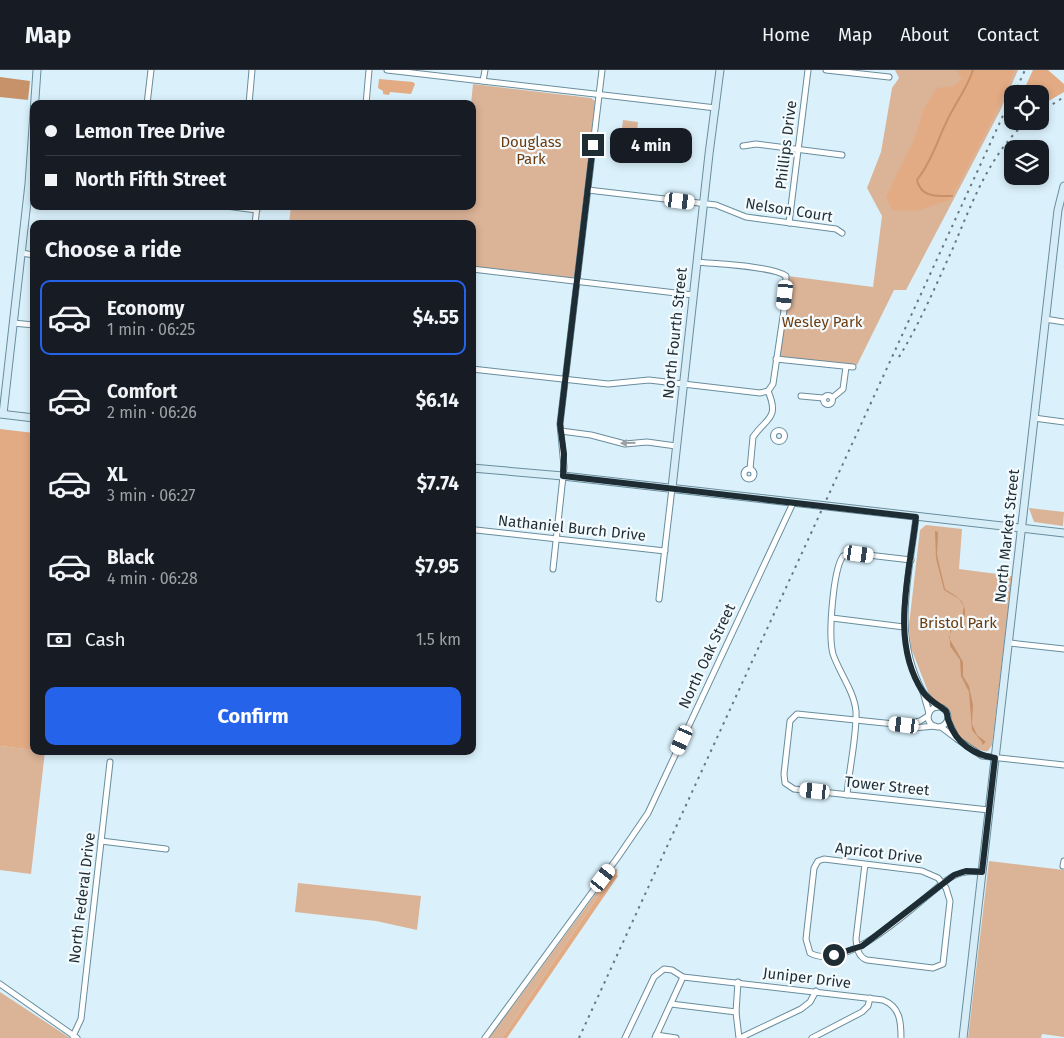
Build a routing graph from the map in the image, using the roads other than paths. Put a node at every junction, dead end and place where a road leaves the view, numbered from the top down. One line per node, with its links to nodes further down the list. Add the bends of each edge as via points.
1 (37, 70): 14 (main road)
2 (151, 70): 15 (street)
3 (252, 70): 16 (street)
4 (370, 70): 17 (street)
5 (387, 70): 12 (street)
6 (485, 70): 12 (street)
7 (602, 70): 13 (street)
8 (720, 70): 18 (main road, North Fourth Street)
9 (808, 70): 20 (street, Phillips Drive)
10 (826, 70): 11 (street)
11 (888, 77)
12 (483, 81): 13 (street)
13 (599, 95): 18 (street); 23 (street)
14 (34, 100)
15 (147, 100)
16 (249, 100)
17 (366, 100)
18 (716, 108): 25 (main road, North Fourth Street)
19 (743, 146): 20 (street, via 756,144)
20 (798, 149): 21 (street); 26 (street, Phillips Drive)
21 (842, 155)
22 (1064, 186): 34 (main road, North Market Street, via 1058,210)
23 (588, 190): 25 (street, Nelson Court); 32 (street)
24 (30, 197): 28 (main road)
25 (703, 204): 26 (street, Nelson Court, via 722,206 746,218); 30 (main road, North Fourth Street)
26 (789, 223): 27 (street, Nelson Court, via 836,229)
27 (842, 233)
28 (21, 253): 29 (street); 36 (main road)
29 (30, 254)
30 (697, 262): 33 (main road, North Fourth Street); 38 (street, via 781,272 786,276)
31 (476, 269): 32 (street)
32 (577, 282): 33 (street); 42 (street)
33 (693, 295): 43 (main road, North Fourth Street)
34 (1046, 319): 35 (street); 48 (main road, North Market Street)
35 (1064, 322)
36 (13, 323): 37 (street); 46 (main road)
37 (30, 325)
38 (776, 359): 39 (street); 44 (street, via 773,384)
39 (846, 367): 40 (street); 45 (street, via 843,389 828,405 823,398)
40 (853, 367)
41 (476, 369): 42 (street)
42 (565, 380): 43 (street, via 608,384 638,380); 51 (street)
43 (683, 384): 44 (street); 53 (main road, North Fourth Street)
44 (768, 391): 50 (street, via 773,406)
45 (801, 396)
46 (2, 414): 47 (main road)
47 (30, 418)
48 (1034, 418): 49 (street); 60 (main road, North Market Street)
49 (1064, 422)
50 (768, 424): 52 (street); 55 (street, via 753,437)
51 (561, 431): 53 (street, one-way to 51, via 647,442 625,444); 56 (street)
52 (775, 432)
53 (676, 446): 57 (main road, North Fourth Street)
54 (476, 468): 56 (main road)
55 (750, 469)
56 (563, 476): 57 (main road); 63 (street)
57 (672, 488): 58 (main road); 64 (street, North Fourth Street)
58 (793, 503): 59 (main road); 103 (street, North Oak Street, via 663,785 644,819)
59 (916, 517): 60 (main road); 65 (street)
60 (1021, 529): 62 (main road); 70 (main road, North Market Street)
61 (476, 530): 63 (street, Nathaniel Burch Drive)
62 (1064, 533)
63 (556, 539): 64 (street, Nathaniel Burch Drive); 66 (street)
64 (665, 551): 67 (street, North Fourth Street)
65 (911, 560): 68 (street, via 859,554 844,556 838,567); 69 (street)
66 (553, 569)
67 (659, 599)
68 (832, 618): 69 (street); 75 (street, via 833,654 854,703)
69 (904, 628): 72 (street, via 912,669)
70 (1010, 643): 71 (street); 81 (main road, North Market Street)
71 (1064, 649)
72 (923, 692): 73 (street); 74 (street)
73 (937, 707): 74 (street); 76 (street, via 946,711)
74 (928, 714): 77 (street, via 920,721); 78 (street, via 929,722)
75 (855, 720): 77 (street); 84 (street); 84 (street, Tower Street, via 797,714 790,721 784,774 785,783 794,789)
76 (948, 720): 79 (street); 80 (street)
77 (904, 725): 78 (street, via 914,728)
78 (935, 726): 79 (street)
79 (941, 727): 80 (street)
80 (957, 739): 81 (street, via 976,753)
81 (995, 758): 83 (street); 85 (main road, North Market Street)
82 (110, 762): 86 (street, North Federal Drive)
83 (1064, 766)
84 (847, 795): 85 (street, Tower Street)
85 (989, 810): 91 (main road, North Market Street)
86 (101, 841): 87 (street); 101 (street, North Federal Drive, via 81,1019)
87 (166, 849)
88 (1064, 862): 90 (street)
89 (865, 864): 92 (street, Apricot Drive, via 922,871); 93 (street, via 856,939); 93 (street, Apricot Drive, via 824,859 816,864 806,939 808,950 814,955 834,955)
90 (1063, 866)
91 (982, 872): 92 (street, via 960,872); 109 (main road, North Market Street)
92 (943, 883): 93 (street); 93 (street, via 949,895 950,909 941,966 933,968 868,960 861,957)
93 (858, 948)
94 (683, 976): 95 (street, Juniper Drive); 99 (street); 104 (street, Juniper Drive, via 669,970 657,973)
95 (738, 982): 97 (street, Juniper Drive); 100 (street)
96 (0, 984): 101 (street)
97 (816, 991): 98 (street, Juniper Drive); 106 (street, via 801,1009)
98 (870, 998): 107 (street, via 865,1009); 108 (street, Juniper Drive, via 883,1000 896,1008)
99 (671, 1004): 100 (street); 102 (street)
100 (736, 1012): 106 (street)
101 (75, 1037)
102 (655, 1037): 105 (street)
103 (485, 1038)
104 (625, 1038)
105 (676, 1038)
106 (740, 1038)
107 (812, 1038)
108 (901, 1038)
109 (963, 1038)

